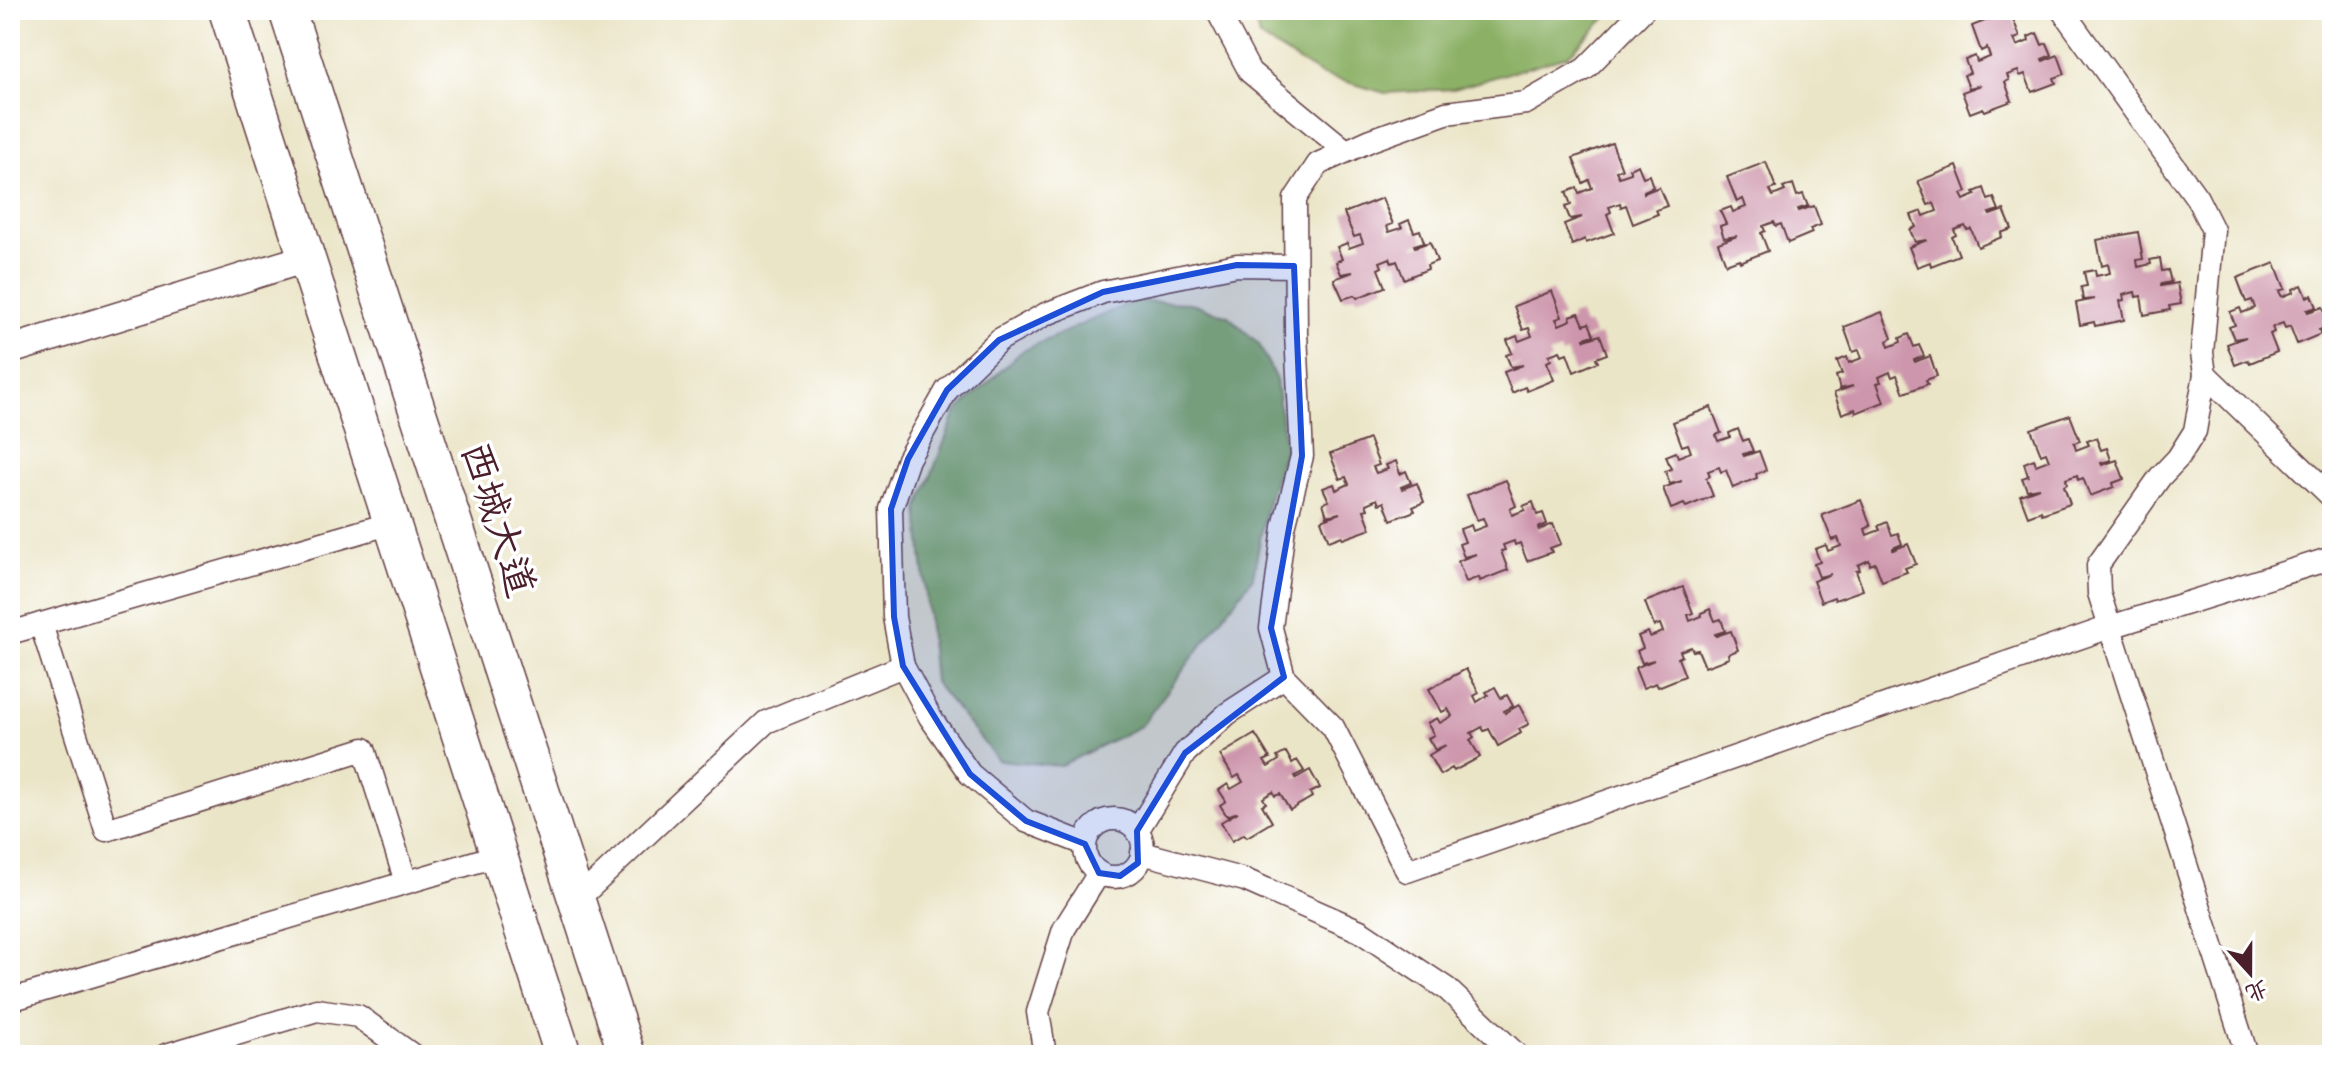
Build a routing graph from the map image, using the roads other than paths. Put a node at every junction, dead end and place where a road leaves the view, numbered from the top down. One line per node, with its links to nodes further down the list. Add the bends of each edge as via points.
1 (227, 10): 7 (highway)
2 (287, 10): 24 (highway, 西城大道)
3 (1217, 10): 6 (street, via 1250,72)
4 (1643, 10): 6 (street, via 1585,69 1526,103 1446,113)
5 (2062, 10): 10 (street, via 2197,198 2213,230 2202,353)
6 (1346, 151): 8 (street, via 1318,164 1295,199)
7 (307, 258): 9 (street); 12 (highway)
8 (1294, 266): 17 (street, via 1237,265 1103,292 999,340 947,390 908,459 891,509 894,617); 18 (street, via 1302,456 1284,527 1271,628)
9 (10, 350)
10 (2205, 374): 11 (street); 15 (street, via 2195,431 2098,565 2099,593)
11 (2332, 497)
12 (392, 523): 14 (street); 21 (highway)
13 (2332, 558): 15 (street)
14 (41, 624): 16 (street); 23 (street, via 106,830 364,749)
15 (2110, 627): 18 (street, via 1407,871 1333,727); 32 (street)
16 (10, 633)
17 (903, 666): 20 (street, via 970,774 1026,821); 24 (street, via 766,722)
18 (1284, 677): 19 (street, via 1227,714 1185,753)
19 (1140, 842): 20 (street, via 1118,820 1107,820 1089,833); 22 (street, via 1138,863 1131,872 1109,877); 31 (street, via 1245,880 1360,931 1447,989)
20 (1085, 844): 22 (street, via 1085,855)
21 (499, 855): 23 (street); 28 (highway)
22 (1099, 873): 30 (street, via 1064,929 1038,1012)
23 (406, 882): 25 (street)
24 (577, 900): 29 (highway, 西城大道)
25 (10, 1000)
26 (166, 1055): 27 (street, via 317,1010 358,1016)
27 (412, 1055)
28 (563, 1055)
29 (627, 1055)
30 (1045, 1055)
31 (1517, 1055)
32 (2247, 1055)

